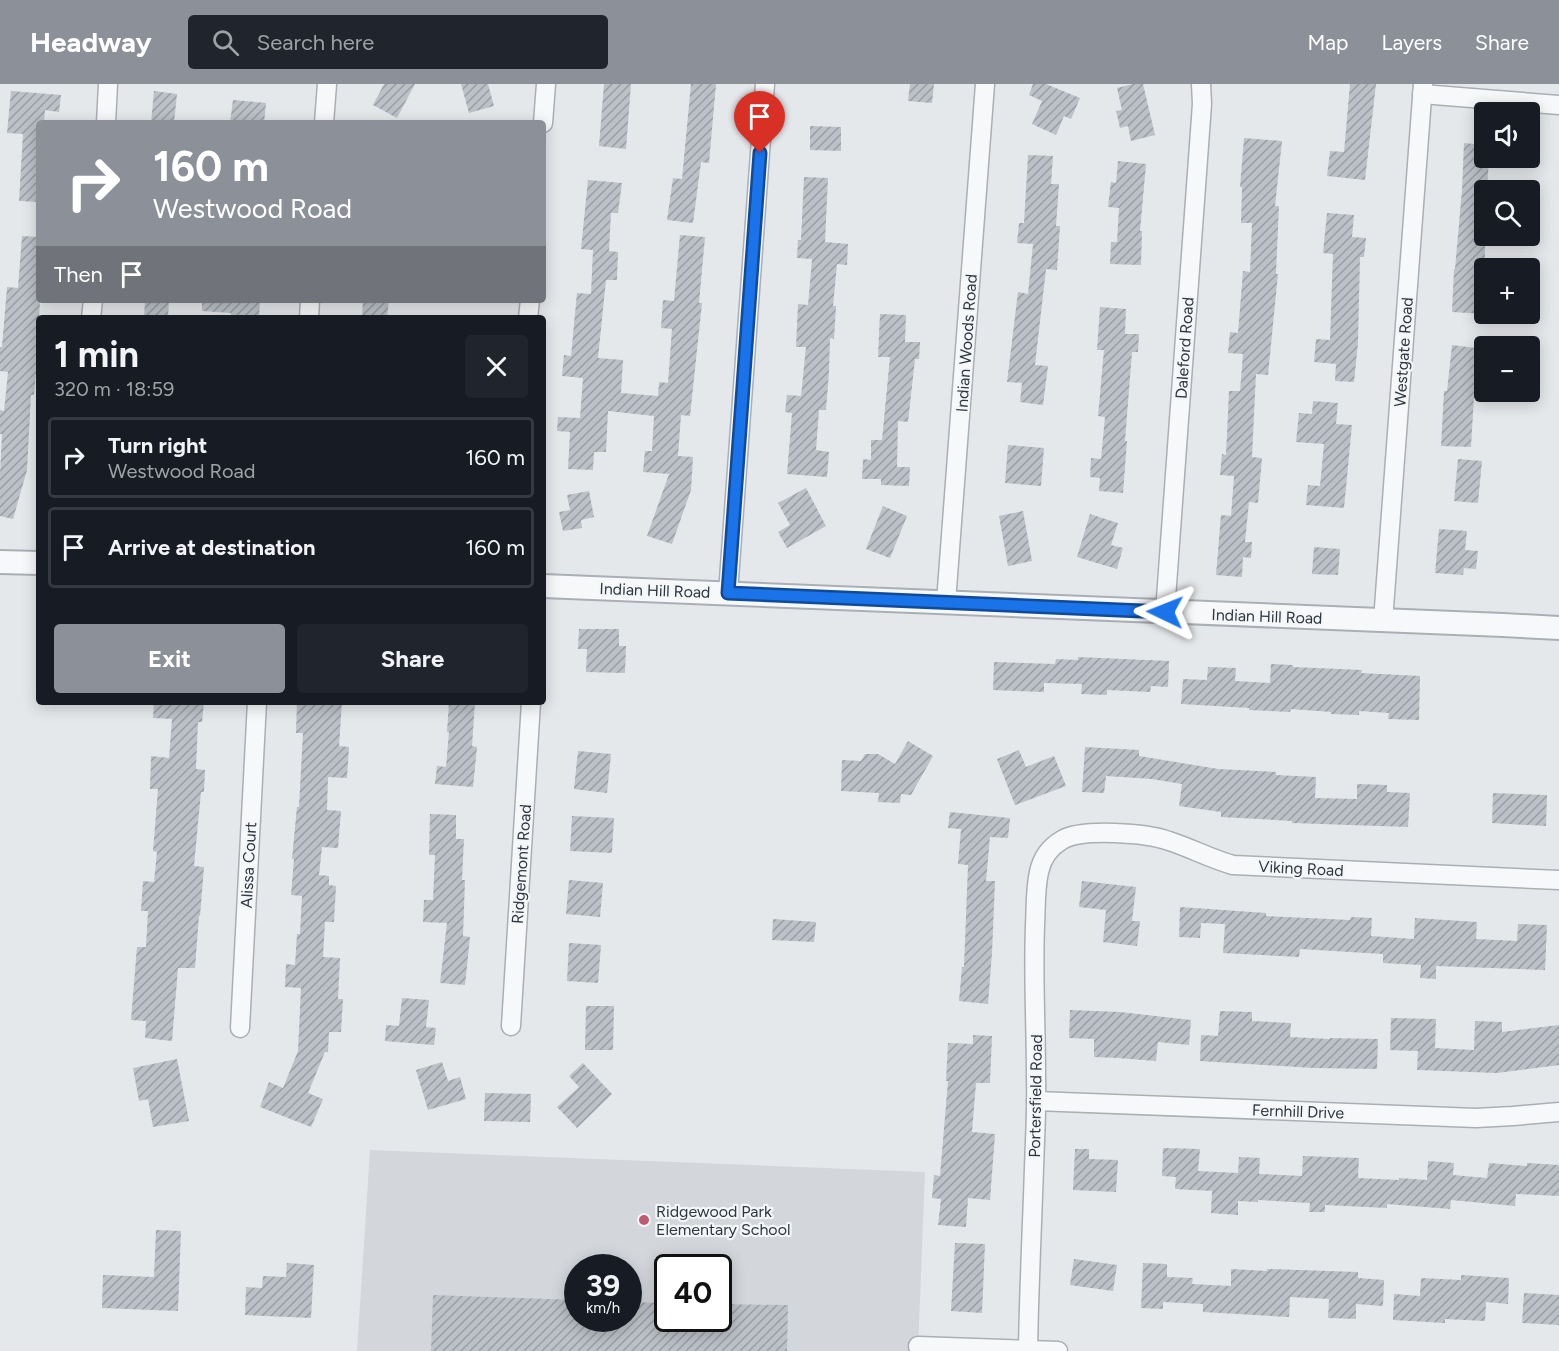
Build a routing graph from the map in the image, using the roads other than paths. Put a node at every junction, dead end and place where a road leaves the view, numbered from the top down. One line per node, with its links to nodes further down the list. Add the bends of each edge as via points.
1 (108, 84): 9 (street)
2 (327, 84): 10 (street)
3 (546, 84): 11 (street)
4 (765, 84): 15 (street)
5 (985, 84): 16 (street, Indian Woods Road)
6 (1201, 84): 17 (street, Daleford Road)
7 (1422, 89): 8 (street); 18 (street, Westgate Road)
8 (1559, 105)
9 (106, 120)
10 (324, 120)
11 (543, 120)
12 (0, 562): 13 (street)
13 (36, 563)
14 (546, 586): 15 (street, Indian Hill Road)
15 (728, 593): 16 (street, Indian Hill Road)
16 (946, 602): 17 (street, Indian Hill Road)
17 (1165, 612): 18 (street, Indian Hill Road)
18 (1383, 621): 19 (street, Indian Hill Road)
19 (1559, 628)
20 (257, 705): 25 (street, Alissa Court)
21 (531, 705): 24 (street, Ridgemont Road)
22 (1052, 847): 23 (street, Viking Road, via 1071,835 1083,833 1153,836 1233,865); 26 (street, Portersfield Road, via 1039,870 1036,887)
23 (1559, 880)
24 (511, 1026)
25 (240, 1028)
26 (1036, 1101): 27 (street, Fernhill Drive, via 1476,1118); 29 (street, Portersfield Road)
27 (1559, 1112)
28 (918, 1346): 29 (street)
29 (1028, 1349): 30 (street)
30 (1058, 1351)

